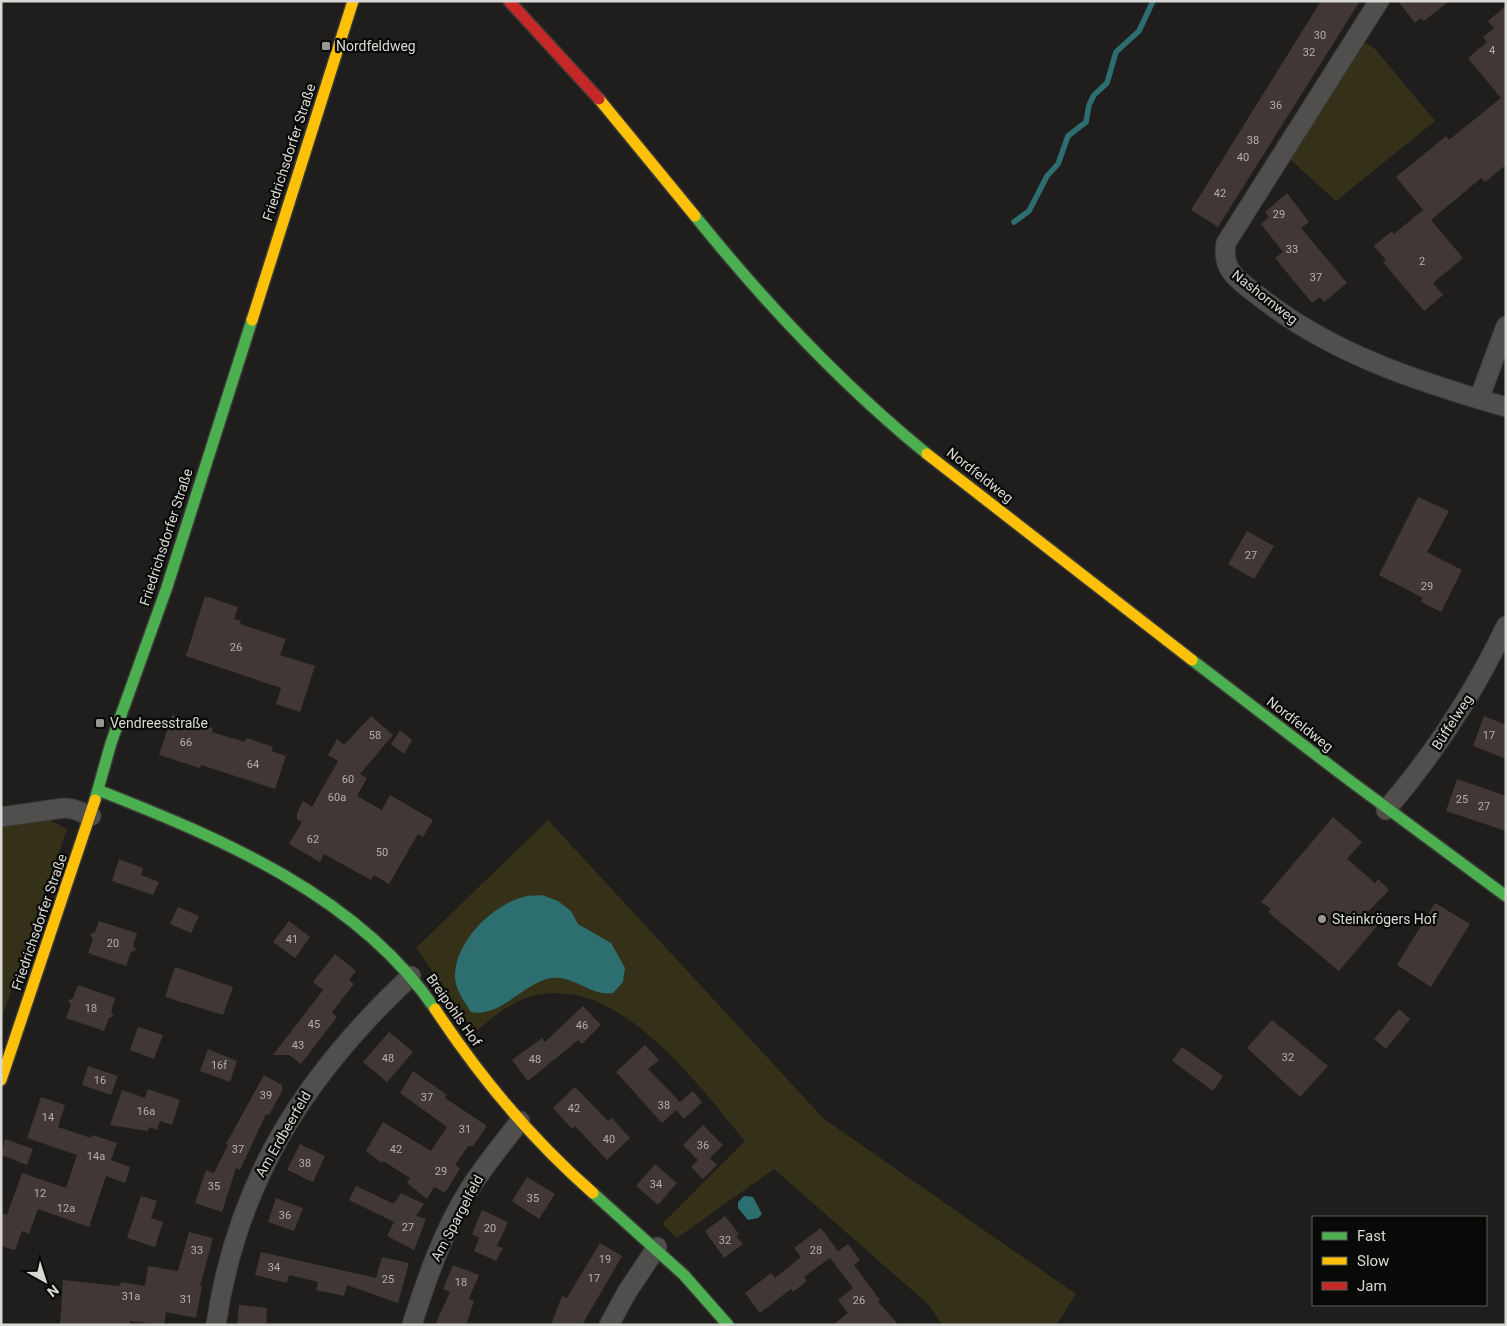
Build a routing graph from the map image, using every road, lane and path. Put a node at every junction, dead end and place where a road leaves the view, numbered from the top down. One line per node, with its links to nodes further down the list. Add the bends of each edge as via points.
1 (353, 1): 8 (street, Friedrichsdorfer Straße)
2 (509, 1): 9 (street, Nordfeldweg, via 583,77 803,343 855,393 948,470)
3 (1379, 1): 5 (street, Nashornweg, via 1226,244 1226,263 1236,278 1321,338 1404,376)
4 (1506, 326): 5 (street)
5 (1479, 399): 6 (street, Nashornweg)
6 (1506, 406)
7 (1506, 626): 9 (street, Büffelweg, via 1457,717)
8 (98, 790): 10 (street, Friedrichsdorfer Straße); 13 (street, Breipohls Hof, via 199,831 279,874 355,923 383,946)
9 (1386, 810): 12 (street, Nordfeldweg)
10 (91, 816): 11 (street, via 64,808); 14 (street, Friedrichsdorfer Straße)
11 (1, 817)
12 (1506, 896)
13 (411, 976): 15 (street, Breipohls Hof, via 466,1054); 17 (street, Am Erdbeerfeld, via 358,1027 290,1116 247,1201 228,1265)
14 (1, 1080)
15 (520, 1121): 16 (street, Breipohls Hof, via 573,1174); 18 (street, Am Spargelfeld, via 470,1189 449,1227 432,1263)
16 (657, 1246): 19 (street); 20 (street, Breipohls Hof)
17 (216, 1325)
18 (412, 1325)
19 (610, 1325)
20 (728, 1325)

